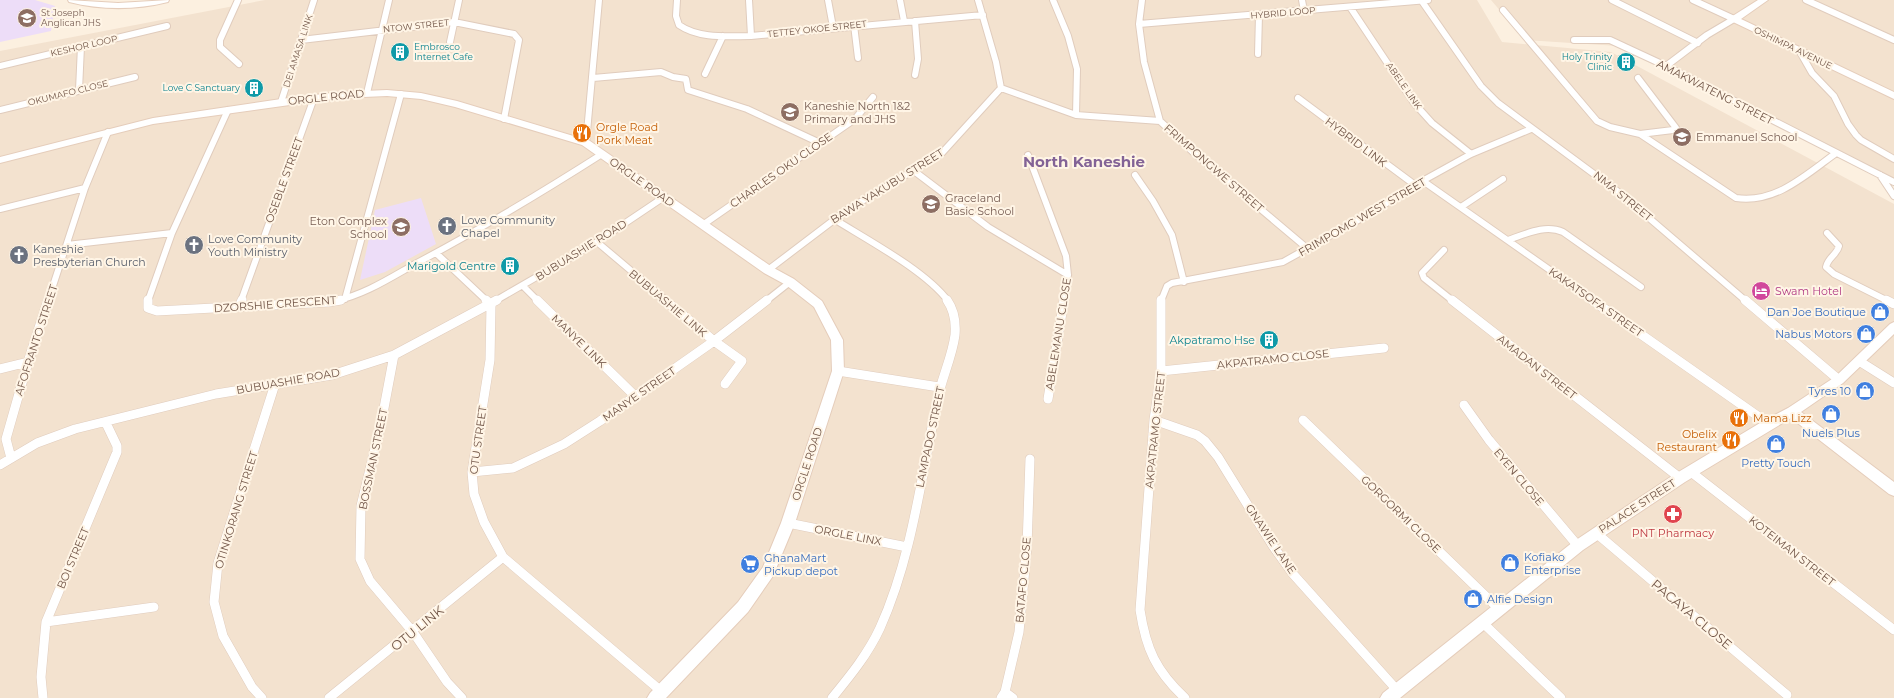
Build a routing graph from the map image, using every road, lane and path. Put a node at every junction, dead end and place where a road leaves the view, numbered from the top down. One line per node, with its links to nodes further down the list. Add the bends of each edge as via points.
1 (72, 0): 22 (street, via 100,6)
2 (165, 0): 22 (street)
3 (238, 0): 48 (street, via 220,40 220,47)
4 (314, 0): 39 (street, DEI AMASA LINK)
5 (389, 0): 36 (street)
6 (459, 0): 31 (street)
7 (599, 0): 54 (street)
8 (677, 0): 37 (street, TETTEY OKOE STREET, via 679,25 686,29)
9 (749, 0): 38 (street)
10 (828, 0): 35 (street)
11 (900, 0): 29 (street)
12 (978, 0): 26 (street)
13 (1053, 0): 67 (street, via 1068,36 1077,69)
14 (1142, 0): 32 (street, FRIMPONGWE STREET)
15 (1302, 0): 25 (street)
16 (1421, 0): 17 (street, HYBRID LOOP); 23 (street, HYBRID LOOP); 70 (street, NMA STREET, via 1481,86 1498,103)
17 (1428, 0)
18 (1612, 0): 43 (street)
19 (1693, 0): 28 (street, OSHIMPA AVENUE)
20 (1764, 0): 28 (street)
21 (1806, 0): 41 (street)
22 (131, 3)
23 (1350, 7): 25 (street, HYBRID LOOP); 77 (street, ABELE LINK, via 1414,103 1432,123)
24 (1503, 10): 72 (street, via 1597,121)
25 (1304, 11): 27 (street, HYBRID LOOP)
26 (983, 15): 30 (street, TETTEY OKOE STREET); 56 (street)
27 (1259, 16): 32 (street, HYBRID LOOP); 46 (street)
28 (1734, 19): 43 (street); 45 (street, OSHIMPA AVENUE)
29 (904, 21): 30 (street, TETTEY OKOE STREET); 33 (street, TETTEY OKOE STREET)
30 (915, 21): 52 (street, via 918,59)
31 (454, 22): 36 (street, NTOW STREET); 42 (street); 68 (street, NTOW STREET, via 514,34 519,40)
32 (1138, 24): 69 (street, FRIMPONGWE STREET, via 1144,62)
33 (854, 25): 35 (street, TETTEY OKOE STREET); 47 (street)
34 (167, 26): 44 (street, KESHOR LOOP)
35 (833, 27): 38 (street, TETTEY OKOE STREET)
36 (381, 30): 39 (street, NTOW STREET); 58 (street)
37 (723, 36): 38 (street, TETTEY OKOE STREET); 51 (street)
38 (751, 36)
39 (302, 40): 64 (street, DEI AMASA LINK)
40 (1574, 40): 50 (street, AMAKWATENG STREET, via 1606,38)
41 (1894, 40)
42 (450, 42)
43 (1698, 43): 50 (street)
44 (81, 46): 49 (street, KESHOR LOOP); 57 (street)
45 (1800, 52): 60 (street, OSHIMPA AVENUE); 79 (street, via 1812,73 1834,96 1856,135)
46 (1258, 54)
47 (858, 58)
48 (239, 64)
49 (0, 66)
50 (1666, 66): 75 (street, AMAKWATENG STREET)
51 (705, 74)
52 (915, 75)
53 (135, 77): 57 (street, OKUMAFO CLOSE)
54 (593, 78): 73 (street); 74 (street, via 661,72 686,79 688,90 747,109)
55 (1638, 78): 72 (street, via 1676,128)
56 (1001, 88): 67 (street); 81 (street, BAWA YAKUBU STREET, via 951,145)
57 (79, 90): 65 (street, OKUMAFO CLOSE)
58 (367, 93): 59 (street, ORGLE ROAD); 62 (street, ORGLE ROAD)
59 (401, 94): 68 (street, ORGLE ROAD, via 457,104); 109 (street)
60 (1894, 96)
61 (873, 97): 74 (street, CHARLES OKU CLOSE, via 854,119)
62 (314, 98): 64 (street, ORGLE ROAD); 112 (street, OSEBLE STREET)
63 (1298, 98): 87 (street, HYBRID LINK)
64 (281, 102): 66 (street, ORGLE ROAD)
65 (0, 110)
66 (228, 110): 71 (street, ORGLE ROAD, via 153,121); 95 (street, DZORSHIE CRESCENT)
67 (1076, 115): 69 (street)
68 (504, 119): 73 (street, ORGLE ROAD)
69 (1160, 121): 100 (street, FRIMPONGWE STREET)
70 (1532, 129): 77 (street, FRIMPOMG WEST STREET); 122 (street, NMA STREET, via 1621,194)
71 (108, 132): 80 (street, ORGLE ROAD); 88 (street, AFOFRANTO STREET)
72 (1640, 134): 75 (street, via 1722,190 1745,201 1766,198 1779,192)
73 (586, 143): 76 (street, ORGLE ROAD)
74 (820, 143): 94 (street, CHARLES OKU CLOSE)
75 (1836, 153): 82 (street, AMAKWATENG STREET)
76 (602, 154): 90 (street, ORGLE ROAD); 102 (street, DZORSHIE CRESCENT, via 523,204)
77 (1471, 154): 85 (street, FRIMPOMG WEST STREET)
78 (1028, 155): 104 (street, ABELEMANU CLOSE, via 1066,256)
79 (1894, 159)
80 (0, 160)
81 (914, 171): 93 (street, BAWA YAKUBU STREET); 104 (street, via 962,210 1021,250)
82 (1879, 174): 86 (street, AMAKWATENG STREET); 89 (street)
83 (1135, 175): 106 (street, via 1172,235)
84 (1503, 180): 91 (street)
85 (1423, 181): 87 (street, FRIMPOMG WEST STREET); 91 (street, KAKATSOFA STREET)
86 (1894, 182)
87 (1415, 185): 100 (street, FRIMPOMG WEST STREET)
88 (85, 188): 92 (street); 99 (street, AFOFRANTO STREET)
89 (1894, 196)
90 (664, 197): 94 (street, ORGLE ROAD); 98 (street, BUBUASHIE ROAD)
91 (1461, 207): 97 (street, KAKATSOFA STREET)
92 (0, 209)
93 (834, 219): 103 (street, BAWA YAKUBU STREET); 126 (street, LAMPADO STREET, via 930,282 949,302 954,315 954,340)
94 (704, 224): 103 (street, ORGLE ROAD)
95 (172, 233): 99 (street); 112 (street, DZORSHIE CRESCENT, via 148,301 148,308 157,311)
96 (1827, 233): 110 (street, via 1840,246 1829,256 1826,267 1834,274)
97 (1508, 240): 108 (street, via 1538,230 1554,228); 134 (street, KAKATSOFA STREET)
98 (596, 242): 107 (street, BUBUASHIE ROAD); 114 (street, BUBUASHIE LINK)
99 (67, 245): 118 (street, AFOFRANTO STREET)
100 (1308, 249): 106 (street, FRIMPOMG WEST STREET, via 1283,262)
101 (1444, 250): 139 (street, AMADAN STREET, via 1422,273 1424,278)
102 (436, 253): 109 (street, DZORSHIE CRESCENT); 111 (street)
103 (768, 270): 105 (street, ORGLE ROAD)
104 (1068, 275): 128 (street, ABELEMANU CLOSE)
105 (790, 282): 114 (street, MANYE STREET); 120 (street, ORGLE ROAD, via 818,304 837,340)
106 (1184, 282): 121 (street, AKPATRAMO STREET, via 1167,286 1161,301)
107 (523, 286): 111 (street, BUBUASHIE ROAD); 127 (street, MANYE LINK)
108 (1641, 288)
109 (345, 299): 112 (street, DZORSHIE CRESCENT)
110 (1894, 304)
111 (491, 305): 116 (street, BUBUASHIE ROAD); 138 (street, OTU STREET, via 490,360)
112 (239, 307)
113 (1894, 327): 117 (street, PALACE STREET)
114 (714, 342): 125 (street, BUBUASHIE LINK, via 742,361); 127 (street, MANYE STREET)
115 (1384, 348): 121 (street, AKPATRAMO CLOSE)
116 (394, 355): 124 (street, BUBUASHIE ROAD, via 332,375); 151 (street, BOSSMAN STREET, via 381,424 361,506 360,559 370,581)
117 (1859, 361): 122 (street, PALACE STREET); 123 (street)
118 (28, 362): 119 (street); 135 (street, AFOFRANTO STREET, via 6,439)
119 (0, 369)
120 (838, 371): 126 (street); 141 (street, ORGLE ROAD)
121 (1161, 371): 131 (street, AKPATRAMO STREET)
122 (1839, 380): 130 (street, PALACE STREET)
123 (1894, 383)
124 (275, 384): 133 (street, BUBUASHIE ROAD, via 216,394); 157 (street, OTINKORANG STREET, via 218,563 214,602 223,636 252,687)
125 (725, 384)
126 (939, 388): 144 (street, LAMPADO STREET)
127 (636, 396): 138 (street, MANYE STREET, via 564,444 513,468)
128 (1048, 399)
129 (1464, 406): 143 (street, EYEN CLOSE)
130 (1792, 412): 134 (street, PALACE STREET); 140 (street)
131 (1154, 420): 153 (street, GNAWIE LANE, via 1197,435 1209,445 1293,574); 161 (street, AKPATRAMO STREET, via 1140,610 1143,633 1157,669 1170,686)
132 (1302, 420): 147 (street, GORGORMI CLOSE)
133 (106, 423): 135 (street, BUBUASHIE ROAD, via 55,436); 148 (street, BOI STREET, via 118,452)
134 (1769, 424): 139 (street, PALACE STREET)
135 (11, 458): 137 (street, BUBUASHIE ROAD)
136 (1030, 459): 155 (street, BATAFO CLOSE, via 1027,547 1019,632)
137 (0, 465)
138 (472, 472): 145 (street, OTU STREET, via 474,494 484,522)
139 (1685, 475): 142 (street, PALACE STREET); 150 (street, KOTEIMAN STREET)
140 (1894, 490)
141 (788, 523): 144 (street, ORGLE LINX); 152 (street, ORGLE ROAD, via 768,571 743,607)
142 (1596, 533): 143 (street, PALACE STREET); 154 (street, PACAYA CLOSE)
143 (1578, 546): 147 (street, PALACE STREET)
144 (907, 547): 160 (street, LAMPADO STREET, via 880,628 859,666)
145 (503, 557): 151 (street, OTU LINK); 152 (street, OTU STREET)
146 (154, 607): 148 (street)
147 (1499, 609): 149 (street, PALACE STREET)
148 (46, 622): 156 (street, BOI STREET, via 41,677)
149 (1483, 623): 153 (street, PALACE STREET); 162 (street)
150 (1894, 630)
151 (413, 632): 158 (street, OTU LINK); 159 (street, BOSSMAN STREET, via 447,682)
152 (658, 694)
153 (1392, 694)
154 (1787, 695)
155 (1006, 696)
156 (43, 698)
157 (262, 698)
158 (329, 698)
159 (462, 698)
160 (832, 698)
161 (1185, 698)
162 (1561, 698)

